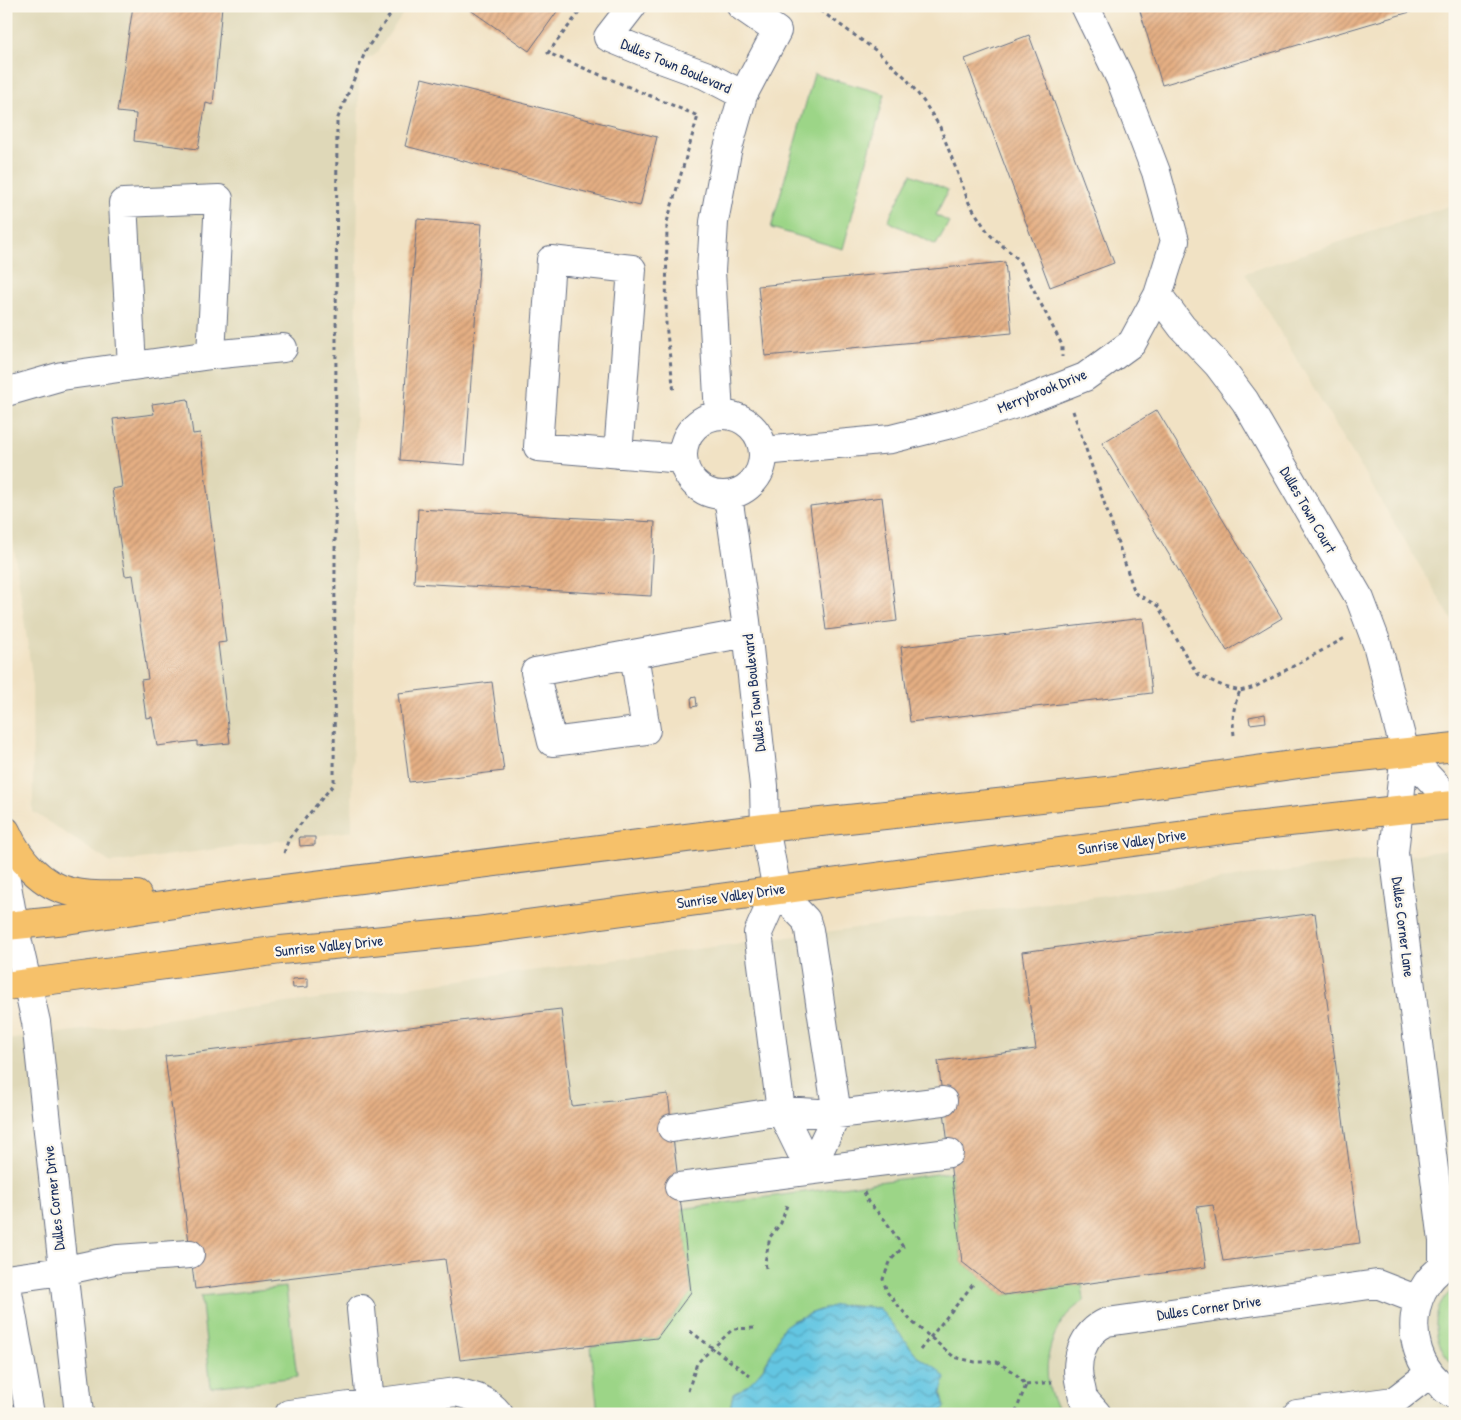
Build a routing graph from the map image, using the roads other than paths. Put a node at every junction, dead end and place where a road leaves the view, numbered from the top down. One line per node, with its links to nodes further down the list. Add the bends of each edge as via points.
1 (632, 6): 4 (street, Dulles Town Boulevard, via 608,37 705,75)
2 (742, 6): 4 (street, Dulles Town Boulevard, via 777,31)
3 (1085, 6): 5 (street, Merrybrook Drive, via 1124,87 1156,172 1175,241)
4 (743, 95): 10 (street, Dulles Town Boulevard, via 727,152 711,271)
5 (1158, 295): 11 (street, Merrybrook Drive, via 1132,343 1085,377 1026,401 891,439); 18 (street, Dulles Town Court, via 1245,401 1360,599 1377,644)
6 (283, 348): 7 (street)
7 (212, 355): 8 (street); 8 (street, via 218,199 123,203)
8 (132, 366): 9 (street, via 62,376)
9 (6, 392)
10 (719, 415): 11 (street, via 732,415 754,428); 13 (street, via 707,418 688,434)
11 (764, 451): 14 (street, via 764,464 751,485)
12 (618, 454): 12 (street, via 538,447 551,260 632,268); 13 (street)
13 (683, 460): 14 (street, via 686,472 703,491)
14 (728, 496): 15 (street, Dulles Town Boulevard)
15 (747, 633): 16 (street); 21 (street, Dulles Town Boulevard, via 764,786)
16 (634, 654)
17 (1455, 747): 18 (main road)
18 (1405, 752): 19 (street); 20 (street, Dulles Corner Lane); 21 (main road)
19 (1455, 805): 20 (main road, Sunrise Valley Drive)
20 (1398, 810): 24 (main road, Sunrise Valley Drive, via 1227,829); 34 (street, Dulles Corner Lane, via 1394,853)
21 (765, 828): 24 (street, Dulles Town Boulevard); 25 (main road)
22 (6, 831): 25 (main road, via 34,872 70,892 94,896)
23 (6, 880): 26 (street, Dulles Corner Drive)
24 (777, 890): 27 (main road, Sunrise Valley Drive, via 476,931 280,950); 29 (street, via 758,932); 30 (street, via 806,920 809,930)
25 (251, 893): 26 (main road)
26 (10, 926): 27 (street, Dulles Corner Drive)
27 (17, 985): 38 (street, Dulles Corner Drive, via 36,1022)
28 (943, 1101): 30 (street)
29 (781, 1110): 30 (street); 31 (street); 33 (street)
30 (837, 1114): 33 (street)
31 (672, 1128)
32 (949, 1153): 33 (street)
33 (797, 1172): 35 (street)
34 (1445, 1172): 37 (street, Dulles Corner Lane, via 1443,1241)
35 (679, 1187)
36 (190, 1254): 38 (street, via 118,1259)
37 (1449, 1263): 40 (street, via 1428,1281)
38 (62, 1271): 39 (street); 46 (street, Dulles Corner Drive)
39 (6, 1280): 45 (street)
40 (1418, 1300): 42 (street, via 1413,1325 1415,1342); 49 (street, Dulles Corner Drive, via 1377,1284 1107,1322 1090,1333 1079,1359 1084,1398)
41 (361, 1309): 44 (street)
42 (1429, 1374): 43 (street); 50 (street, via 1394,1401)
43 (1455, 1395)
44 (370, 1403): 47 (street); 48 (street, via 456,1392 477,1397 493,1406)
45 (30, 1414)
46 (78, 1414)
47 (289, 1414)
48 (499, 1414)
49 (1097, 1414)
50 (1297, 1414)

